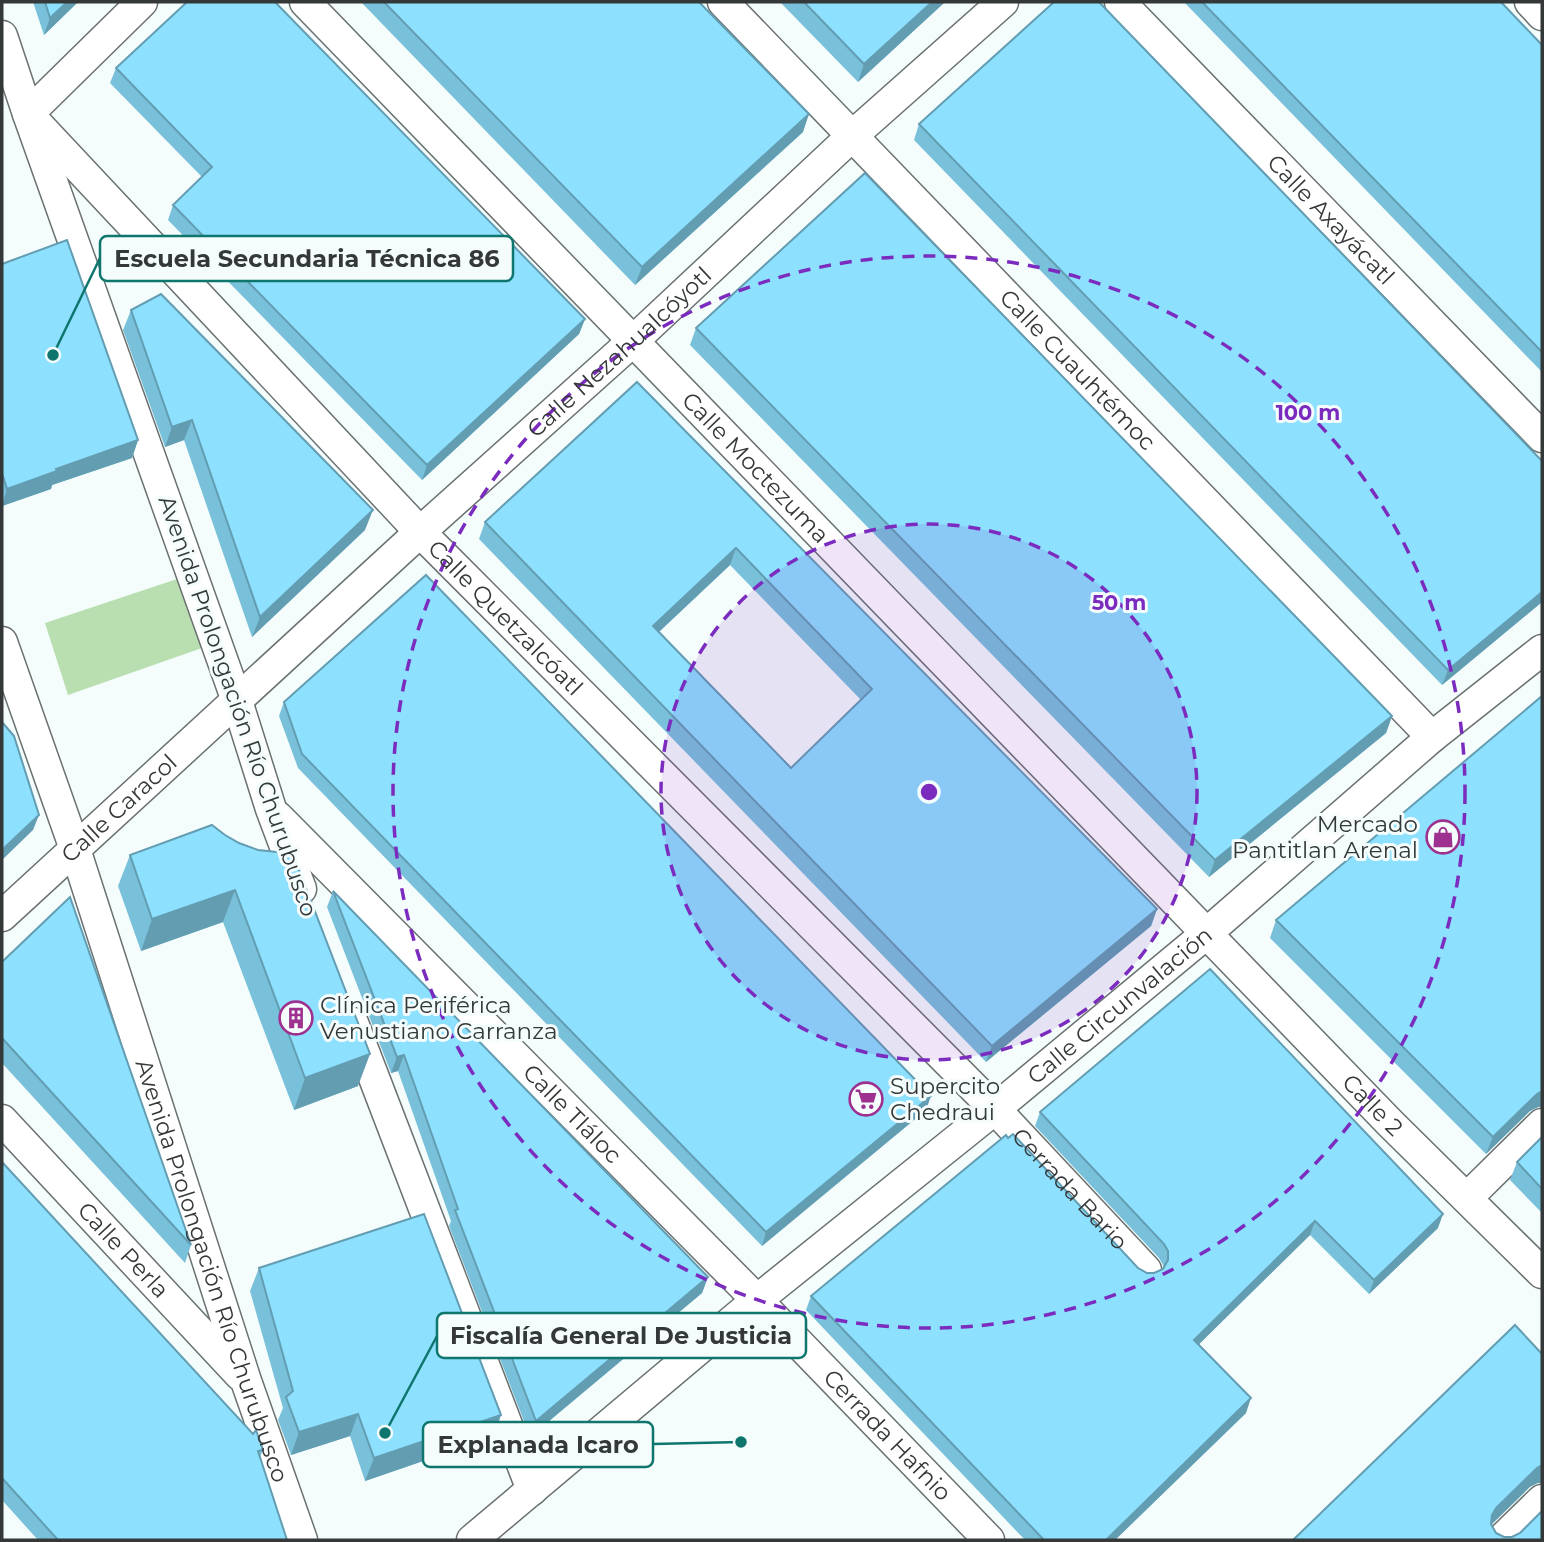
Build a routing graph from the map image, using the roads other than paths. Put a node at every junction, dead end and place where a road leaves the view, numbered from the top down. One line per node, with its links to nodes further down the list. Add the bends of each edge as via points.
1 (142, 2): 9 (street)
2 (304, 2): 11 (street, Calle Moctezuma)
3 (723, 2): 10 (street, Calle Cuauhtémoc)
4 (1003, 2): 10 (street, Calle Nezahualcóyotl)
5 (1120, 2): 12 (street, Calle Axayácatl)
6 (1530, 2): 7 (street)
7 (1542, 15)
8 (2, 36): 9 (street, Avenida Prolongación Río Churubusco)
9 (28, 114): 13 (street, Calle Quetzalcóatl); 17 (street, Avenida Prolongación Río Churubusco)
10 (852, 136): 11 (street, Calle Nezahualcóyotl); 19 (street, Calle Cuauhtémoc)
11 (633, 341): 13 (street, Calle Nezahualcóyotl); 24 (street, Calle Moctezuma)
12 (1542, 437)
13 (420, 532): 17 (street, Calle Nezahualcóyotl); 26 (street, Calle Quetzalcóatl)
14 (2, 642): 18 (street, Avenida Prolongación Río Churubusco)
15 (1542, 650): 19 (street, Calle Circunvalación)
16 (2, 685): 18 (street)
17 (237, 701): 20 (street, Avenida Prolongación Río Churubusco); 21 (street, Calle Caracol)
18 (24, 710): 21 (street, Avenida Prolongación Río Churubusco)
19 (1433, 737): 24 (street, Calle Circunvalación)
20 (271, 809): 22 (street, Avenida Prolongación Río Churubusco); 32 (street, Calle Tláloc)
21 (75, 849): 23 (street, Calle Caracol); 33 (street, Avenida Prolongación Río Churubusco)
22 (310, 912)
23 (2, 916)
24 (1207, 933): 26 (street, Calle Circunvalación); 29 (street, Calle 2)
25 (345, 1001): 34 (street)
26 (995, 1109): 30 (street, Cerrada Bario); 32 (street, Calle Circunvalación)
27 (2, 1120): 33 (street, Calle Perla)
28 (1542, 1124): 29 (street)
29 (1467, 1198): 31 (street, Calle 2)
30 (1146, 1270)
31 (1542, 1273)
32 (757, 1300): 34 (street, Calle Circunvalación); 38 (street, Cerrada Hafnio)
33 (246, 1381): 36 (street, Avenida Prolongación Río Churubusco)
34 (532, 1490): 37 (street, Calle Circunvalación)
35 (1542, 1500): 39 (street)
36 (302, 1540)
37 (472, 1540)
38 (989, 1540)
39 (1501, 1540)

